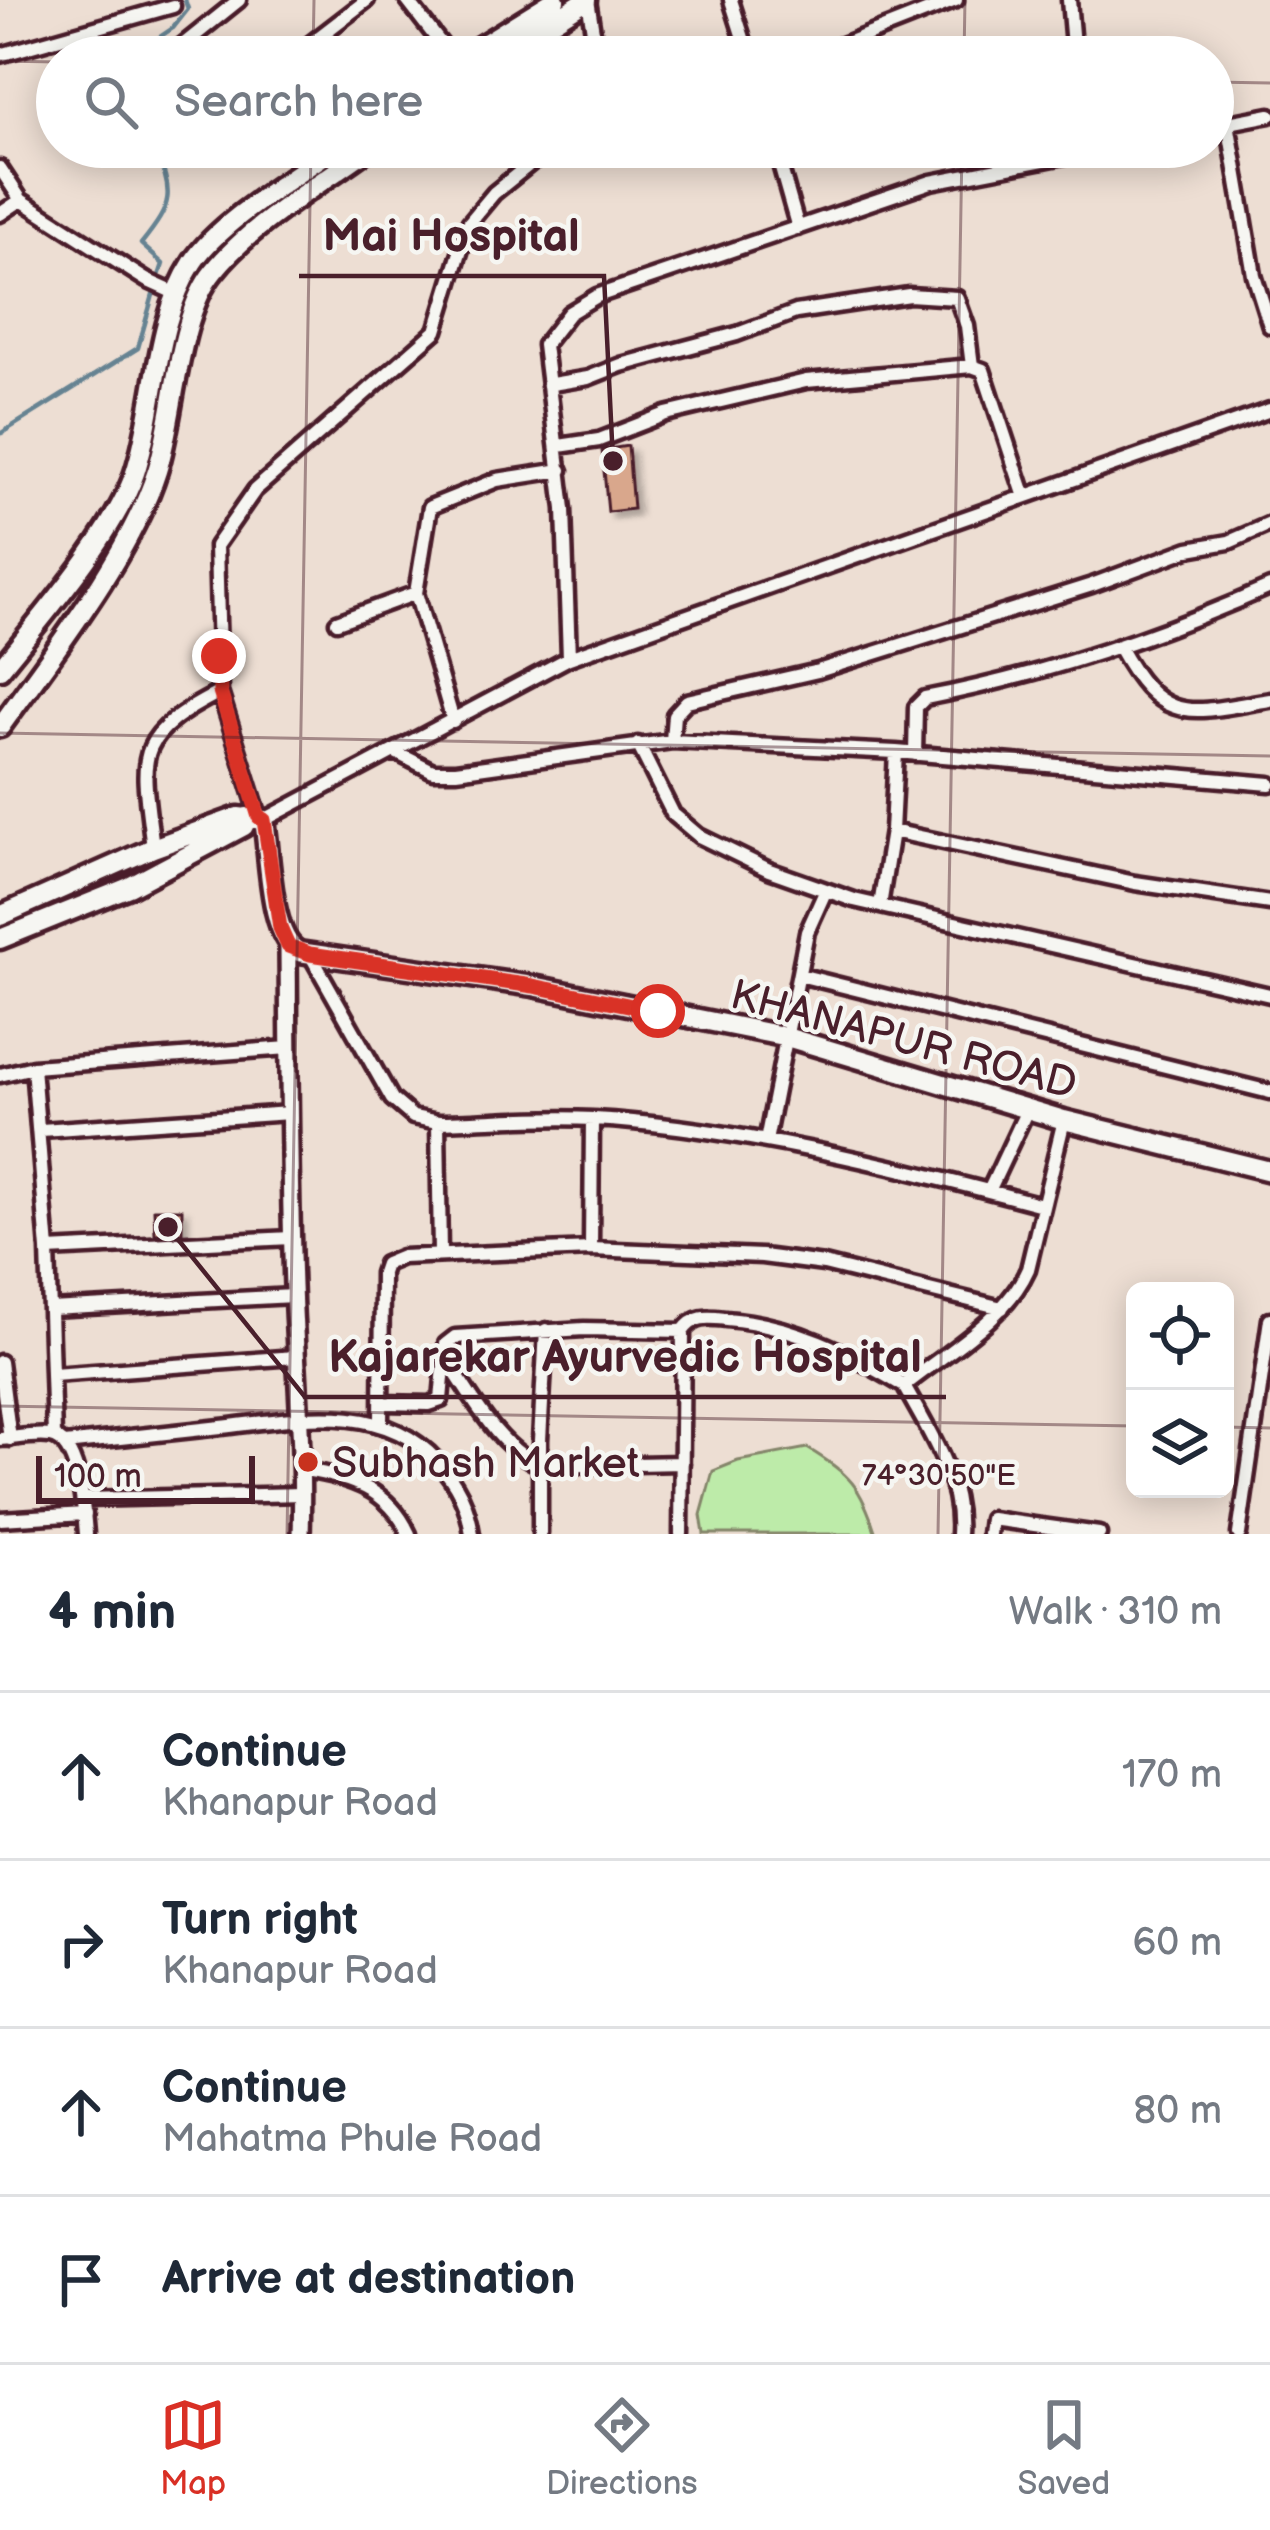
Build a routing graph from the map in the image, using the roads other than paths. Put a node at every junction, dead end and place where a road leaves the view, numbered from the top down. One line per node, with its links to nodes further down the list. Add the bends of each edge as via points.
1 (239, 0): 11 (street)
2 (367, 0): 12 (street)
3 (407, 0): 13 (street)
4 (555, 0): 14 (main road)
5 (587, 0): 15 (main road); 16 (street)
6 (731, 0): 17 (street)
7 (956, 0): 18 (street)
8 (1069, 0): 19 (street)
9 (172, 6): 10 (street)
10 (67, 36)
11 (194, 36)
12 (320, 36)
13 (435, 36)
14 (497, 36)
15 (530, 36)
16 (594, 36)
17 (742, 36)
18 (864, 36)
19 (1072, 36)
20 (36, 45): 21 (street)
21 (0, 55)
22 (1270, 115): 23 (street)
23 (1234, 122)
24 (0, 168): 31 (street)
25 (308, 168): 34 (main road, via 196,257)
26 (343, 168): 52 (main road, via 212,273 196,301 143,507 80,615)
27 (525, 168): 49 (street, via 469,223 436,332 255,490 216,546)
28 (781, 168): 33 (street)
29 (998, 168): 33 (street)
30 (1230, 168): 35 (street)
31 (22, 200): 32 (street); 34 (street)
32 (0, 214)
33 (798, 228): 37 (street, via 597,296 544,345)
34 (177, 293): 48 (main road, via 134,477 82,563)
35 (1270, 326)
36 (972, 366): 37 (street, via 957,298 909,295 796,312); 39 (street, via 806,382); 41 (street, via 982,370)
37 (552, 384): 39 (street)
38 (1270, 410): 41 (street)
39 (559, 446): 40 (street)
40 (561, 470): 44 (street, via 496,480 430,507); 47 (street)
41 (1024, 494): 47 (street)
42 (1270, 524): 53 (street, via 818,671 687,701 674,715)
43 (1270, 586): 46 (street)
44 (416, 593): 45 (street); 51 (street)
45 (337, 622)
46 (1118, 647): 50 (street, via 1171,709); 57 (street, via 925,698 916,707)
47 (568, 658): 51 (street)
48 (0, 668)
49 (220, 692): 59 (street); 61 (street, via 170,719 150,745)
50 (1270, 700)
51 (453, 721): 55 (street)
52 (0, 727)
53 (672, 741): 54 (street); 56 (street)
54 (638, 744): 55 (street, via 456,771 434,771); 62 (street, via 673,814 699,836)
55 (395, 752): 59 (street)
56 (896, 752): 57 (street); 60 (street)
57 (915, 754): 58 (street)
58 (1270, 784)
59 (257, 818): 61 (main road, via 238,817); 66 (main road, via 129,887); 67 (main road)
60 (892, 831): 63 (street); 64 (street)
61 (153, 848): 65 (main road)
62 (825, 892): 64 (street); 69 (street)
63 (1270, 903)
64 (880, 905): 70 (street)
65 (0, 916)
66 (0, 940)
67 (288, 946): 68 (main road, KHANAPUR ROAD); 72 (street)
68 (310, 954): 71 (main road, KHANAPUR ROAD, via 533,986); 80 (street, via 392,1099 413,1117)
69 (799, 975): 71 (street); 75 (street)
70 (1270, 995)
71 (783, 1036): 76 (main road, KHANAPUR ROAD); 82 (street)
72 (289, 1048): 73 (street); 77 (street)
73 (33, 1067): 74 (street); 81 (street)
74 (0, 1075)
75 (1270, 1092)
76 (1028, 1108): 79 (main road, KHANAPUR ROAD); 84 (street)
77 (290, 1113): 81 (street); 86 (street)
78 (592, 1119): 80 (street); 82 (street); 88 (street)
79 (1064, 1120): 83 (main road, KHANAPUR ROAD); 85 (street)
80 (438, 1123): 89 (street)
81 (41, 1130): 87 (street)
82 (766, 1141): 84 (street)
83 (1270, 1171)
84 (989, 1191): 85 (street)
85 (1042, 1205): 91 (street, via 1028,1269)
86 (291, 1238): 87 (street); 90 (street)
87 (48, 1250): 92 (street)
88 (590, 1250): 89 (street); 91 (street, via 794,1259)
89 (440, 1254): 101 (street, via 386,1264)
90 (293, 1297): 92 (street); 97 (street)
91 (1001, 1308): 100 (street)
92 (51, 1309): 99 (street)
93 (1270, 1319): 121 (street)
94 (547, 1330): 95 (street); 96 (street, via 455,1337); 107 (street)
95 (683, 1331): 100 (street, via 705,1317 780,1326); 106 (street)
96 (444, 1356): 101 (street, via 441,1400); 107 (street, via 489,1421)
97 (295, 1357): 99 (street); 102 (street)
98 (0, 1362): 104 (street)
99 (53, 1375): 105 (street)
100 (904, 1386): 118 (street, via 947,1468)
101 (382, 1403): 103 (street)
102 (303, 1418): 103 (street); 105 (street); 108 (street)
103 (382, 1424): 115 (street, via 455,1482)
104 (5, 1439): 105 (street)
105 (60, 1440): 110 (street)
106 (682, 1463): 107 (street); 117 (street)
107 (542, 1466): 116 (street)
108 (304, 1469): 109 (street); 114 (street, via 361,1483)
109 (302, 1494): 110 (street); 113 (street)
110 (84, 1507): 111 (street); 112 (street)
111 (0, 1519)
112 (86, 1534)
113 (301, 1534)
114 (409, 1534)
115 (472, 1534)
116 (540, 1534)
117 (681, 1534)
118 (958, 1534)
119 (989, 1534): 120 (street, via 991,1519)
120 (1099, 1534)
121 (1239, 1534)

